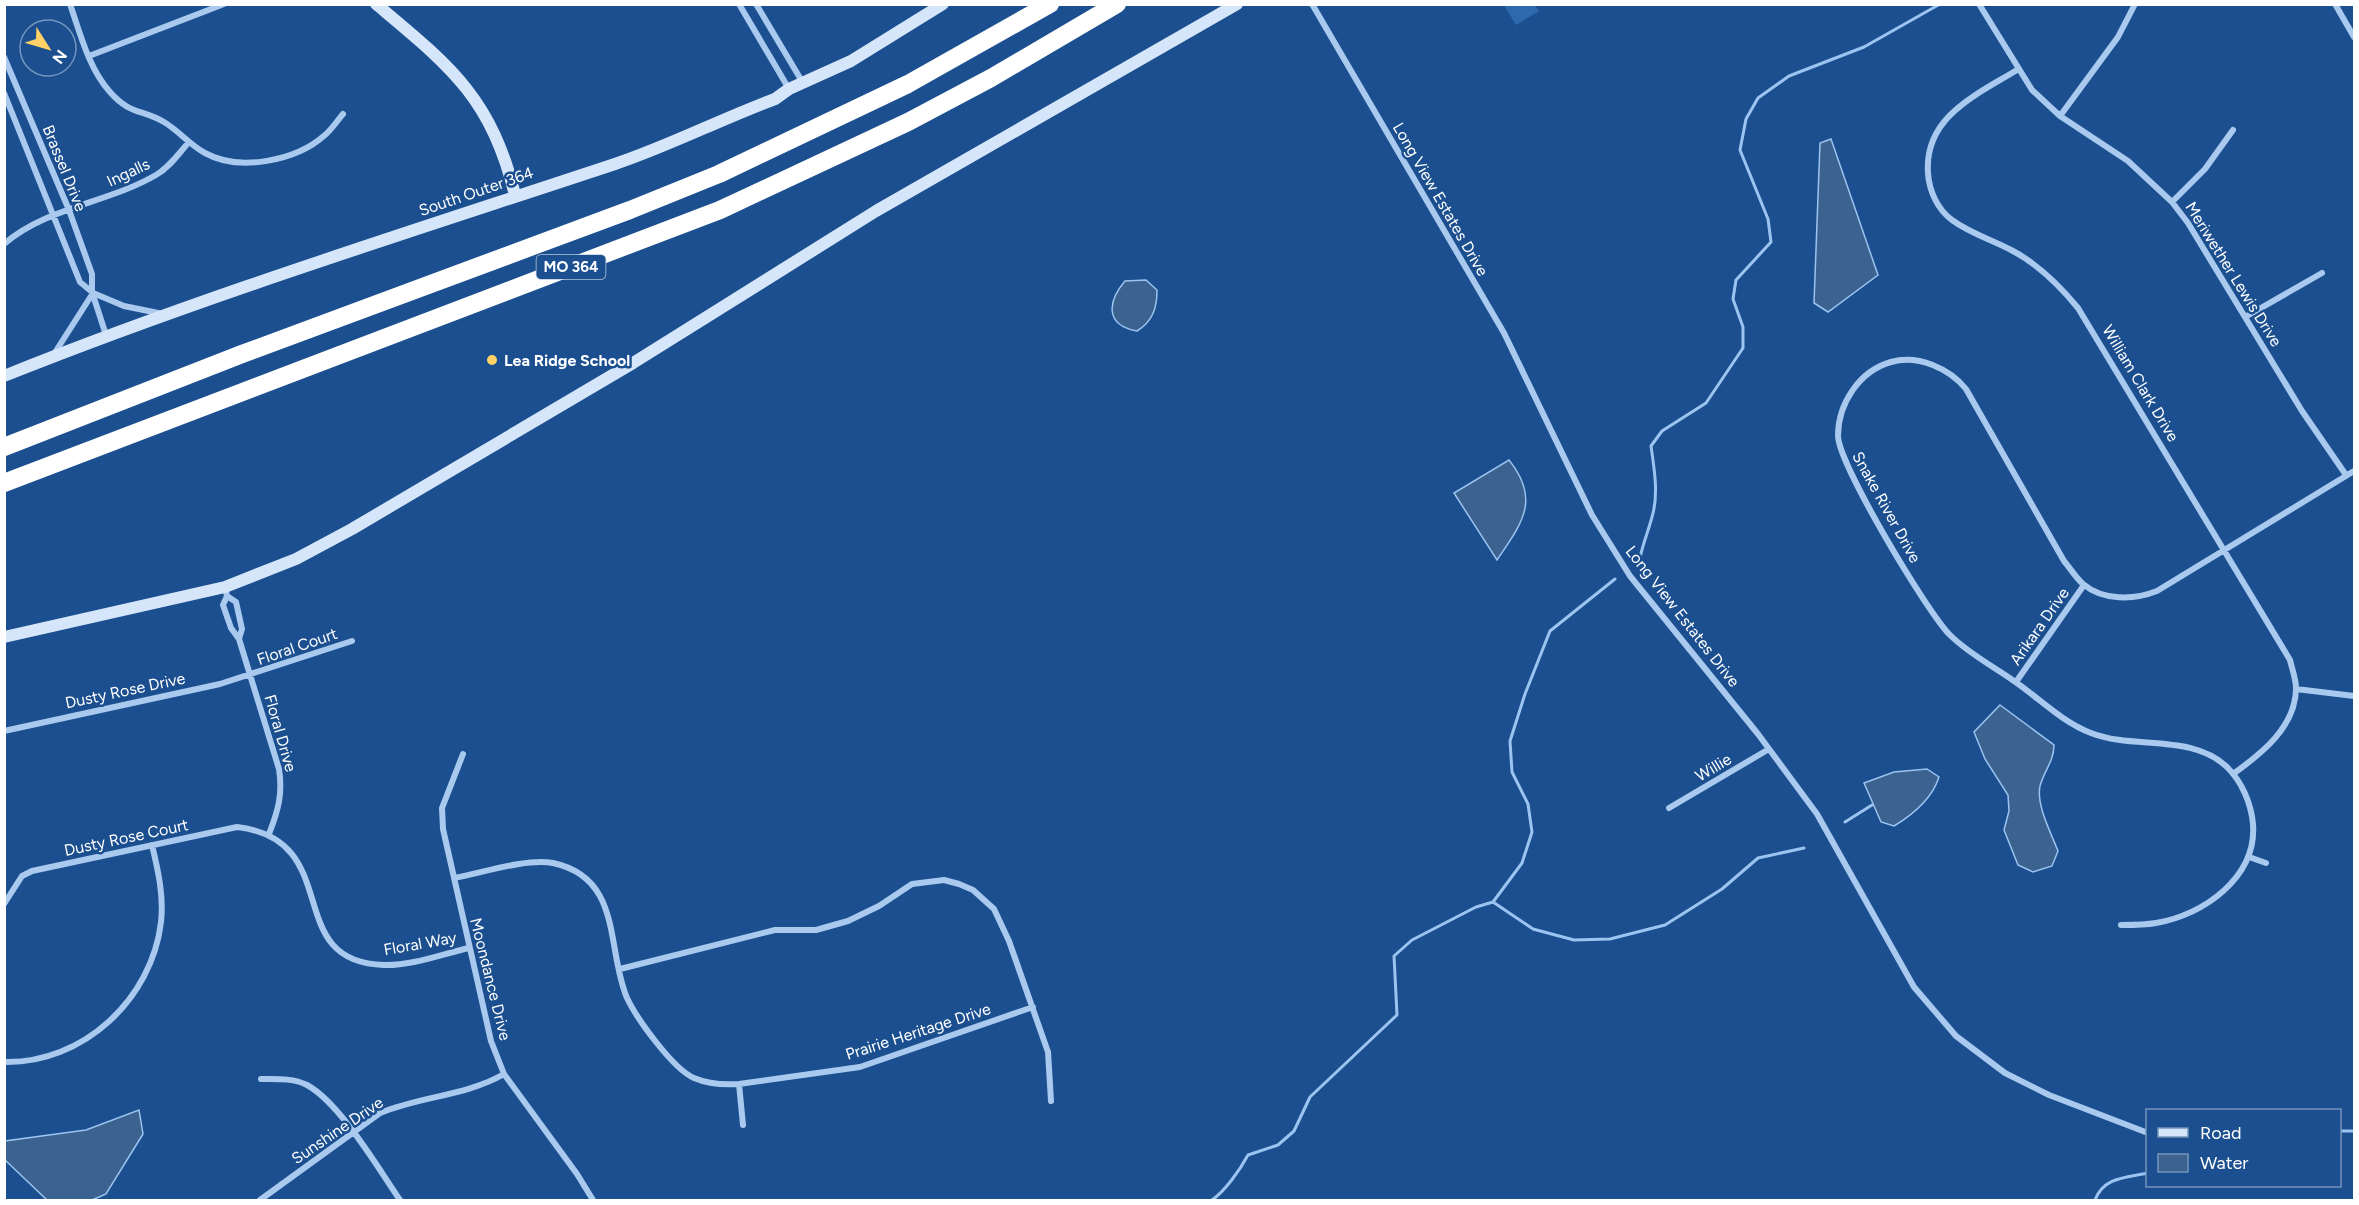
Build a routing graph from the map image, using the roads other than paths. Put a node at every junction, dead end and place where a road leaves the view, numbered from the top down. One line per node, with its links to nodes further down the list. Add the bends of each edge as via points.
1 (70, 4): 15 (street)
2 (224, 4): 15 (street)
3 (376, 4): 25 (main road, via 438,56 471,92 497,136)
4 (739, 4): 19 (street)
5 (756, 4): 18 (street)
6 (943, 4): 18 (main road, South Outer 364, via 851,61)
7 (1050, 4): 37 (highway, MO 364, via 908,84 719,174)
8 (1117, 4): 40 (highway, MO 364, via 908,122 720,210)
9 (1237, 4): 43 (main road, via 876,211 633,363 352,529)
10 (1312, 4): 52 (street, Long View Estates Drive, via 1504,333 1592,515 1630,576)
11 (1979, 4): 17 (street, Meriwether Lewis Drive)
12 (2135, 4): 22 (street, via 2118,37)
13 (2335, 4): 14 (street)
14 (2355, 37)
15 (89, 56): 24 (street, via 108,90 125,108 163,122)
16 (4, 57): 27 (street, Brassel Drive)
17 (2017, 70): 22 (street, Meriwether Lewis Drive); 41 (street, William Clark Drive, via 1957,107 1942,122 1927,161 1929,184 1950,219 2041,269 2078,308)
18 (803, 84): 19 (main road, South Outer 364)
19 (789, 89): 25 (main road, South Outer 364, via 775,99 617,163)
20 (4, 93): 28 (street, Brassel Drive)
21 (343, 114): 24 (street, via 325,136 270,160 239,164 221,160)
22 (2060, 116): 26 (street, Meriwether Lewis Drive, via 2109,146)
23 (2233, 130): 26 (street, via 2205,169)
24 (189, 142): 27 (street, Ingalls, via 158,174)
25 (515, 195): 32 (main road, South Outer 364)
26 (2172, 202): 33 (street, Meriwether Lewis Drive)
27 (69, 210): 28 (street, Ingalls); 31 (street, Brassel Drive, via 92,274)
28 (55, 215): 29 (street, Ingalls, via 24,227); 31 (street, Brassel Drive, via 80,282)
29 (4, 244)
30 (2322, 273): 33 (street)
31 (92, 292): 32 (street, via 124,306); 34 (street, Brassel Drive); 35 (street)
32 (167, 314): 34 (main road, South Outer 364)
33 (2247, 316): 39 (street, Meriwether Lewis Drive, via 2302,411)
34 (106, 335): 35 (main road, South Outer 364)
35 (53, 356): 36 (main road, South Outer 364)
36 (4, 376)
37 (4, 447)
38 (2355, 471): 39 (street, Snake River Drive)
39 (2346, 476): 41 (street, Snake River Drive)
40 (4, 483)
41 (2224, 552): 42 (street, Snake River Drive, via 2145,596 2108,596); 49 (street, William Clark Drive, via 2290,660)
42 (2084, 585): 48 (street, Arikara Drive); 48 (street, Snake River Drive, via 2064,561 1959,380 1936,366 1895,361 1870,373 1850,392 1838,418 1838,446 1848,471 1941,626)
43 (226, 591): 44 (main road); 45 (street, Floral Drive, via 224,605 231,628); 45 (street, Floral Drive, via 236,602 242,629)
44 (4, 636)
45 (240, 639): 47 (street, Floral Drive)
46 (352, 641): 47 (street, Floral Court)
47 (251, 675): 51 (street, Dusty Rose Drive); 56 (street, Floral Drive, via 282,789)
48 (2016, 682): 54 (street, Snake River Drive, via 2092,734 2204,751)
49 (2296, 689): 50 (street); 54 (street, William Clark Drive, via 2290,714 2278,735 2263,753)
50 (2355, 696)
51 (4, 730)
52 (1769, 749): 55 (street, Willie); 73 (street, Long View Estates Drive, via 1817,814 1914,987 1956,1036 1996,1068 2028,1086)
53 (463, 754): 60 (street, Moondance Drive, via 442,808)
54 (2234, 774): 58 (street, Snake River Drive, via 2253,819)
55 (1669, 808)
56 (269, 834): 57 (street, Dusty Rose Court, via 237,827); 63 (street, Floral Way, via 299,861 319,925 337,948 350,957 385,965)
57 (152, 845): 61 (street, Dusty Rose Court, via 32,871 22,876); 66 (street, via 161,893 161,922 148,970 131,998 108,1023 68,1049 40,1059)
58 (2249, 857): 59 (street); 62 (street, Snake River Drive, via 2236,879 2207,903 2164,921)
59 (2266, 863)
60 (454, 878): 63 (street, Moondance Drive); 64 (street, Prairie Heritage Drive, via 540,862 571,869 586,879 604,903)
61 (4, 904)
62 (2121, 925)
63 (469, 948): 67 (street, Moondance Drive, via 485,1018)
64 (620, 969): 65 (street, via 775,930 816,930 848,921 912,884 944,880 973,890 994,909); 69 (street, Prairie Heritage Drive, via 627,998 668,1055 692,1077 723,1085)
65 (1033, 1007): 69 (street, Prairie Heritage Drive, via 860,1067); 70 (street, via 1048,1052)
66 (4, 1062)
67 (504, 1074): 72 (street, Sunshine Drive, via 476,1088 380,1113); 76 (street, Moondance Drive)
68 (261, 1079): 72 (street, via 306,1084 326,1097)
69 (739, 1084): 71 (street)
70 (1051, 1101)
71 (743, 1125)
72 (352, 1132): 74 (street, Sunshine Drive); 75 (street)
73 (2146, 1132)
74 (260, 1200)
75 (400, 1200)
76 (593, 1200)

